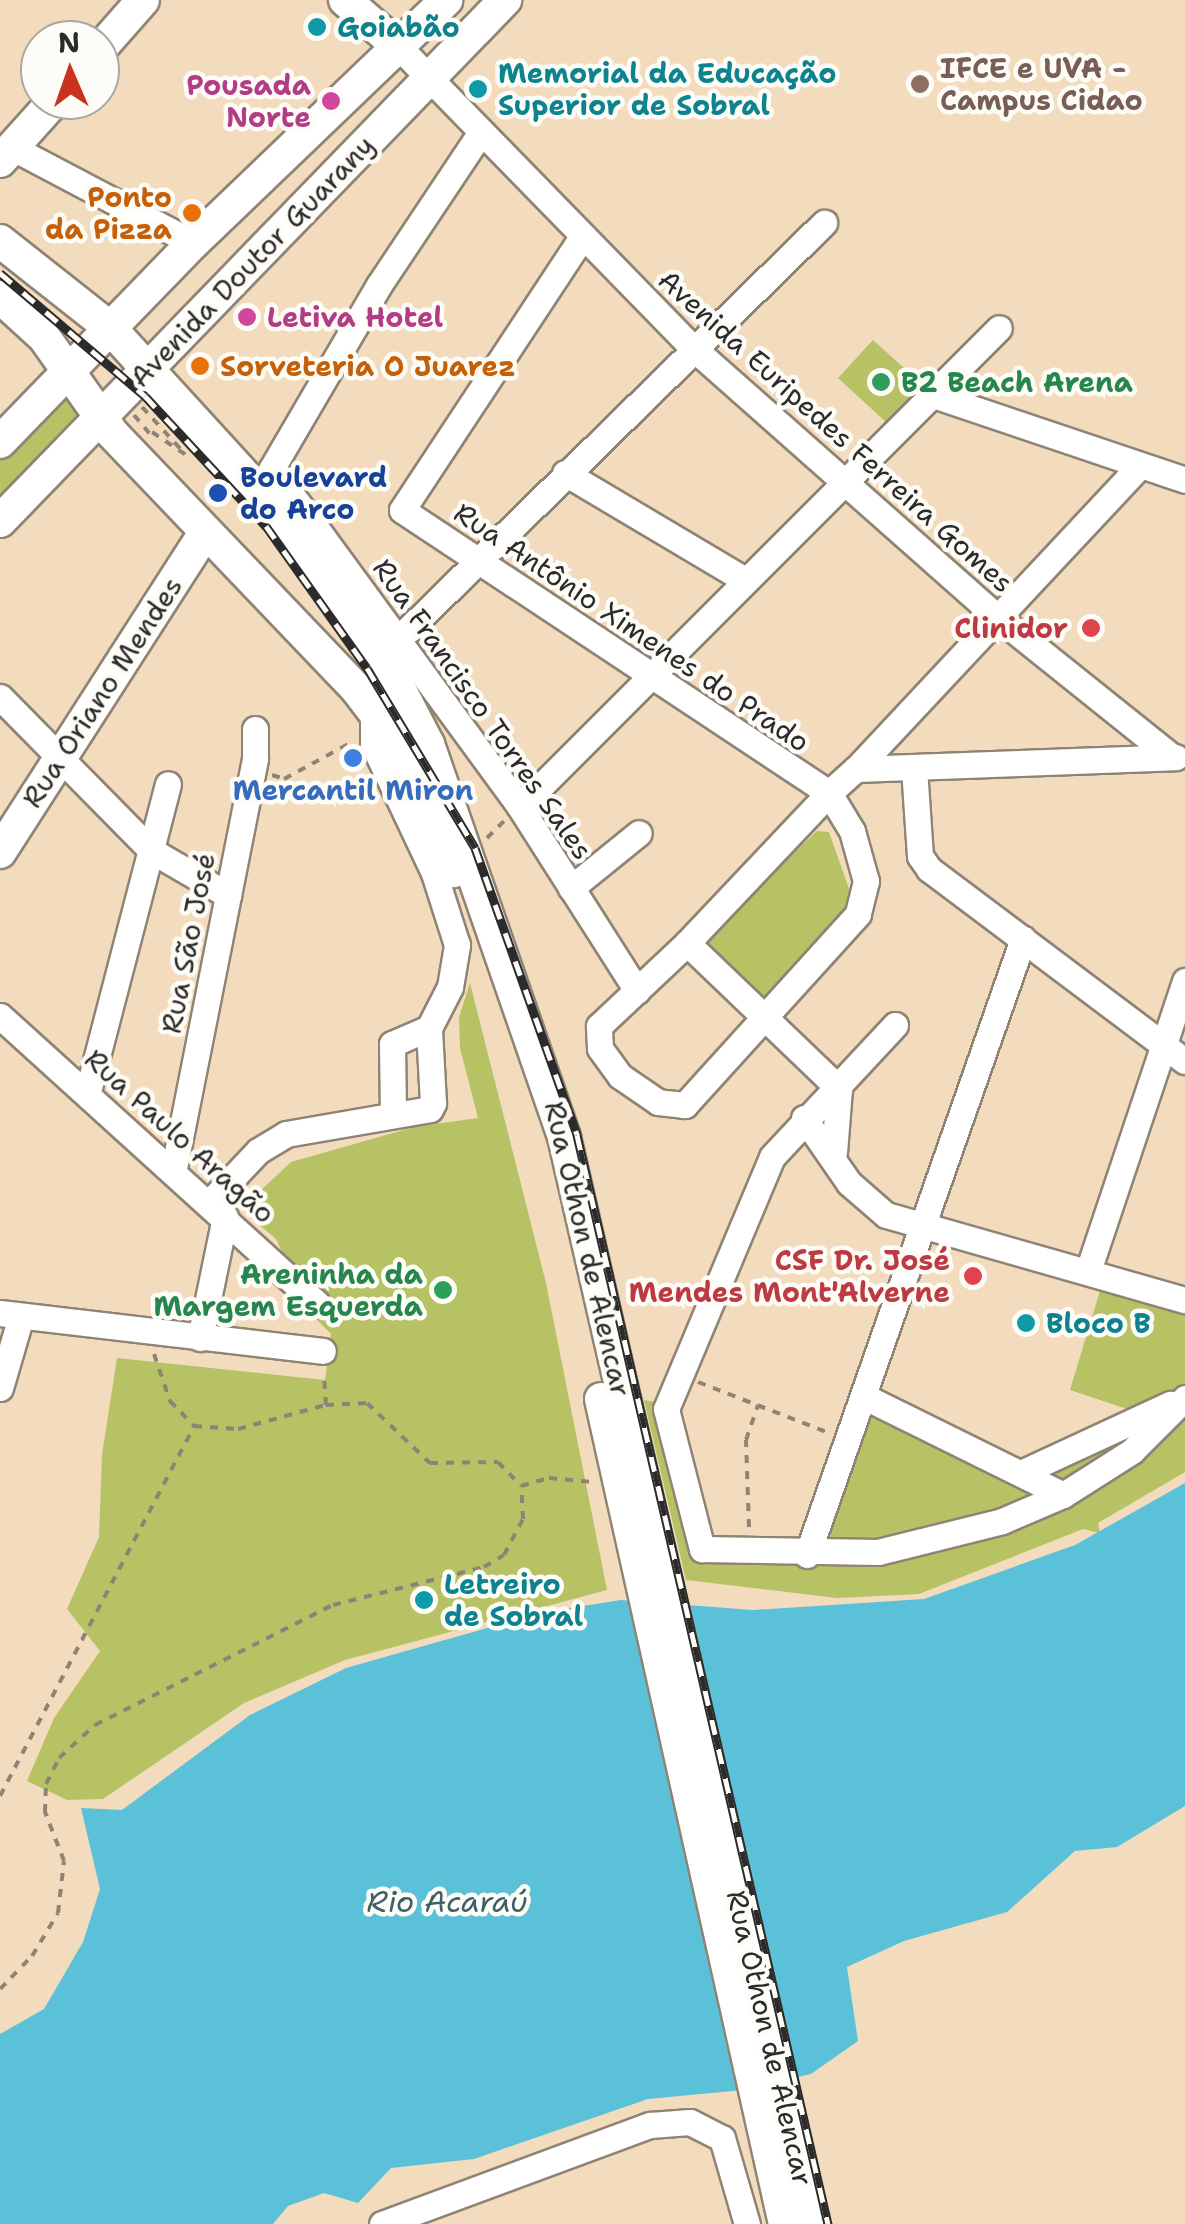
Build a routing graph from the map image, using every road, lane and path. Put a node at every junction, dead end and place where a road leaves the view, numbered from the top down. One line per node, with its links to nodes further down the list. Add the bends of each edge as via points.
1 (143, 0): 5 (main road)
2 (345, 0): 6 (main road)
3 (446, 0): 6 (main road, Avenida Doutor Guarany)
4 (504, 0): 7 (main road, Avenida Doutor Guarany)
5 (120, 26)
6 (400, 48): 7 (street, Avenida Euripedes Ferreira Gomes); 14 (main road, Avenida Doutor Guarany)
7 (430, 76): 9 (street, Avenida Euripedes Ferreira Gomes); 19 (main road, Avenida Doutor Guarany)
8 (37, 120): 10 (main road)
9 (480, 132): 12 (street, Avenida Euripedes Ferreira Gomes); 28 (street, via 379,285)
10 (6, 154): 14 (street)
11 (824, 222): 18 (street)
12 (582, 237): 18 (street, Avenida Euripedes Ferreira Gomes); 33 (street, Rua Antônio Ximenes do Prado, via 402,510)
13 (0, 241): 16 (main road, Rua Othon de Alencar)
14 (193, 243): 16 (main road, Avenida Doutor Guarany)
15 (0, 297): 20 (main road, Rua Othon de Alencar, via 30,321)
16 (110, 328): 19 (main road, Rua Othon de Alencar); 20 (main road, Avenida Doutor Guarany)
17 (999, 328): 21 (street)
18 (693, 348): 27 (street); 30 (street, Avenida Euripedes Ferreira Gomes)
19 (148, 368): 23 (main road, Avenida Doutor Guarany); 28 (main road, Rua Othon de Alencar)
20 (67, 373): 23 (main road, Rua Othon de Alencar); 25 (main road, Avenida Doutor Guarany)
21 (934, 395): 26 (street); 30 (street)
22 (139, 403): 24 (path, via 186,454)
23 (102, 420): 31 (main road, Avenida Doutor Guarany); 32 (main road, Rua Othon de Alencar)
24 (148, 429)
25 (0, 442)
26 (1140, 466): 29 (street); 35 (street)
27 (565, 473): 33 (street); 34 (street)
28 (266, 479): 36 (main road, Rua Othon de Alencar)
29 (1185, 480)
30 (844, 485): 34 (street); 35 (street, Avenida Euripedes Ferreira Gomes)
31 (0, 521)
32 (205, 533): 39 (main road, Rua Othon de Alencar); 42 (main road, Rua Oriano Mendes)
33 (480, 561): 36 (street); 37 (street, Rua Antônio Ximenes do Prado)
34 (745, 580): 37 (street)
35 (995, 615): 41 (street, Avenida Euripedes Ferreira Gomes); 45 (street)
36 (390, 645): 48 (street, Rua Francisco Torres Sales); 52 (main road, Rua Othon de Alencar)
37 (649, 676): 47 (street, Rua Antônio Ximenes do Prado); 48 (street)
38 (0, 697): 42 (street)
39 (372, 721): 44 (path, via 284,779); 62 (street, via 457,945 450,987); 88 (main road, Rua Othon de Alencar, via 453,871 518,1060 559,1206)
40 (255, 729): 44 (street, Rua São José)
41 (1177, 758): 43 (street)
42 (59, 759): 50 (main road, Rua Oriano Mendes); 51 (street)
43 (914, 768): 45 (street); 55 (street, via 920,856)
44 (253, 769): 54 (street, Rua São José)
45 (856, 769): 47 (street)
46 (168, 784): 51 (street)
47 (830, 793): 56 (street); 60 (street, via 852,831 864,898 858,914)
48 (520, 807): 52 (path); 53 (street, Rua Francisco Torres Sales)
49 (639, 832): 53 (street)
50 (0, 852)
51 (152, 852): 54 (street); 65 (street)
52 (468, 854): 91 (main road, Rua Othon de Alencar, via 564,1137)
53 (571, 888): 58 (street, Rua Francisco Torres Sales)
54 (228, 895): 69 (street, Rua São José)
55 (1023, 938): 63 (street); 71 (street)
56 (687, 943): 58 (street); 60 (street)
57 (1185, 981): 63 (street)
58 (637, 991): 60 (street, via 600,1026 600,1048 620,1076 671,1106 685,1105)
59 (0, 1016): 65 (street, Rua Paulo Aragão)
60 (766, 1018): 64 (street)
61 (895, 1025): 64 (street)
62 (429, 1028): 66 (street, via 392,1044); 66 (street, via 430,1109)
63 (1174, 1054): 72 (street)
64 (840, 1089): 67 (street); 68 (street)
65 (88, 1091): 69 (street, Rua Paulo Aragão)
66 (393, 1114): 70 (street, via 286,1134 258,1151)
67 (804, 1118): 68 (street); 79 (street, via 760,1179)
68 (834, 1152): 71 (street, via 865,1201)
69 (174, 1168): 70 (street, Rua Paulo Aragão)
70 (217, 1210): 74 (street, Rua Paulo Aragão); 77 (street)
71 (925, 1226): 72 (street); 81 (street)
72 (1088, 1271): 73 (street)
73 (1185, 1300)
74 (317, 1302)
75 (10, 1314): 76 (street); 80 (street)
76 (150, 1332): 77 (street); 85 (path, via 170,1401)
77 (200, 1338): 78 (street)
78 (323, 1352): 83 (path)
79 (682, 1375): 84 (path); 92 (street, via 666,1409 702,1550)
80 (0, 1388)
81 (863, 1396): 86 (street); 87 (street)
82 (1184, 1398): 87 (street); 90 (street, via 1132,1451)
83 (326, 1405): 85 (path, via 238,1429); 89 (path, via 367,1403 430,1463 498,1462)
84 (758, 1405): 86 (path); 92 (path, via 746,1440)
85 (194, 1426): 94 (path)
86 (847, 1440): 93 (street)
87 (1025, 1471): 90 (street)
88 (618, 1484): 89 (path, via 549,1478); 91 (main road, Rua Othon de Alencar)
89 (522, 1486): 95 (path, via 523,1519 504,1556 484,1567 333,1605 152,1692 95,1726 59,1758 46,1784 45,1812 64,1861 58,1913 32,1956)
90 (1064, 1495): 93 (street, via 1002,1521 878,1552)
91 (640, 1533): 96 (main road, Rua Othon de Alencar)
92 (750, 1552): 93 (street)
93 (807, 1555)
94 (0, 1796)
95 (0, 1989)
96 (783, 2146): 99 (main road, Rua Othon de Alencar); 100 (main road, Rua Othon de Alencar)
97 (382, 2224): 98 (street, via 650,2125 690,2122 722,2138)
98 (748, 2224)
99 (785, 2224)
100 (813, 2224)

